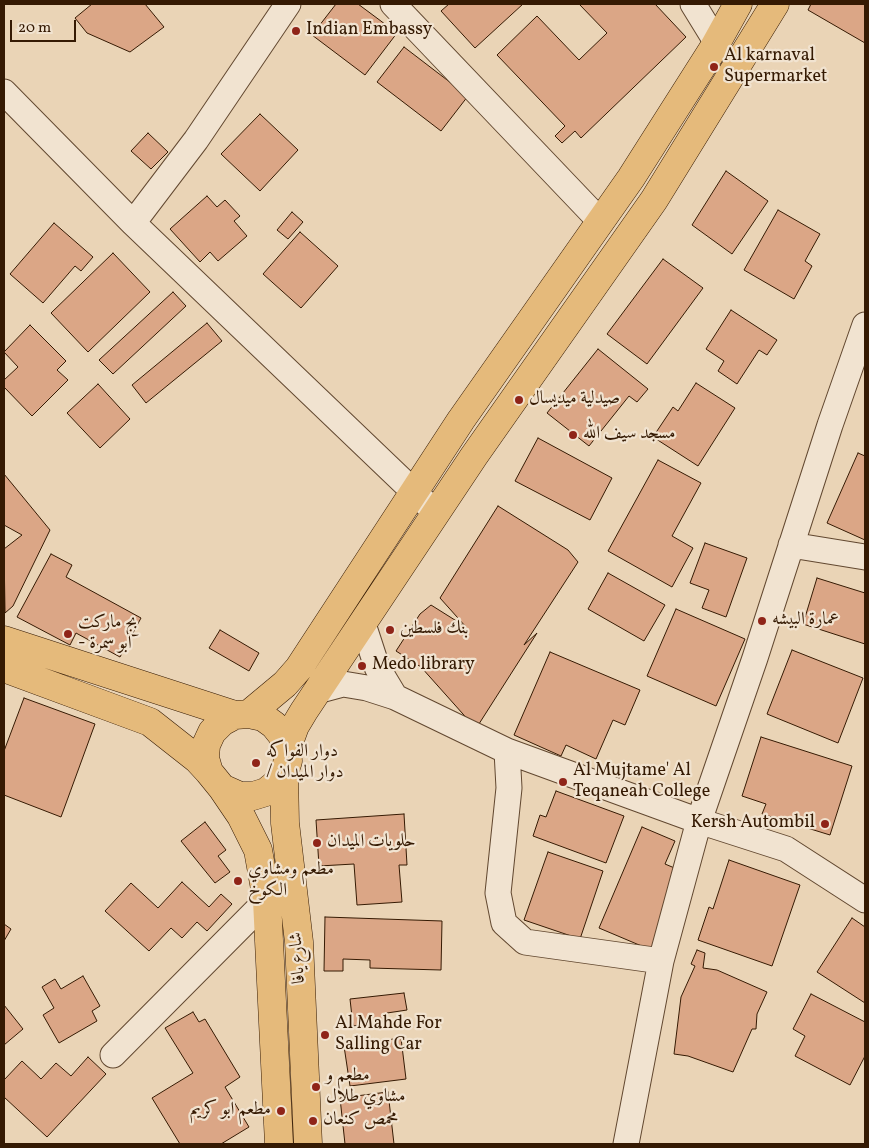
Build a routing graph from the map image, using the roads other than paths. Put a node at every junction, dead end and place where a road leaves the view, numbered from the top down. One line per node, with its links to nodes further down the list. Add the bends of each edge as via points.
1 (288, 4): 9 (street, via 196,140)
2 (393, 4): 8 (street)
3 (693, 4): 6 (street)
4 (738, 4): 6 (main road)
5 (775, 4): 12 (main road, via 654,200)
6 (717, 43): 8 (main road)
7 (4, 92): 9 (street)
8 (600, 221): 11 (main road)
9 (133, 223): 11 (street)
10 (865, 325): 13 (street)
11 (413, 492): 12 (street); 20 (main road, via 299,668 285,684)
12 (436, 513): 15 (main road)
13 (791, 544): 14 (street); 24 (street)
14 (865, 557)
15 (363, 624): 18 (main road); 19 (street, via 377,667)
16 (4, 640): 20 (main road)
17 (4, 668): 23 (main road, via 150,722 197,759)
18 (317, 692): 19 (street, via 343,684); 22 (main road, via 296,726)
19 (395, 698): 21 (street)
20 (242, 714): 22 (main road, via 262,717 274,725 282,735); 23 (main road, via 222,722 209,738 205,758)
21 (507, 751): 24 (street); 27 (street, via 509,788 498,892 504,923 525,942)
22 (285, 760): 23 (main road, via 271,788 253,796 240,796); 30 (main road, شارع يافا, via 285,823 299,942)
23 (215, 780): 25 (main road, شارع يافا, via 241,816 258,850)
24 (699, 821): 26 (street, via 786,849); 27 (street)
25 (267, 900): 28 (street); 29 (main road, شارع يافا)
26 (865, 900)
27 (661, 961): 31 (street)
28 (113, 1055)
29 (279, 1144)
30 (308, 1144)
31 (626, 1144)

